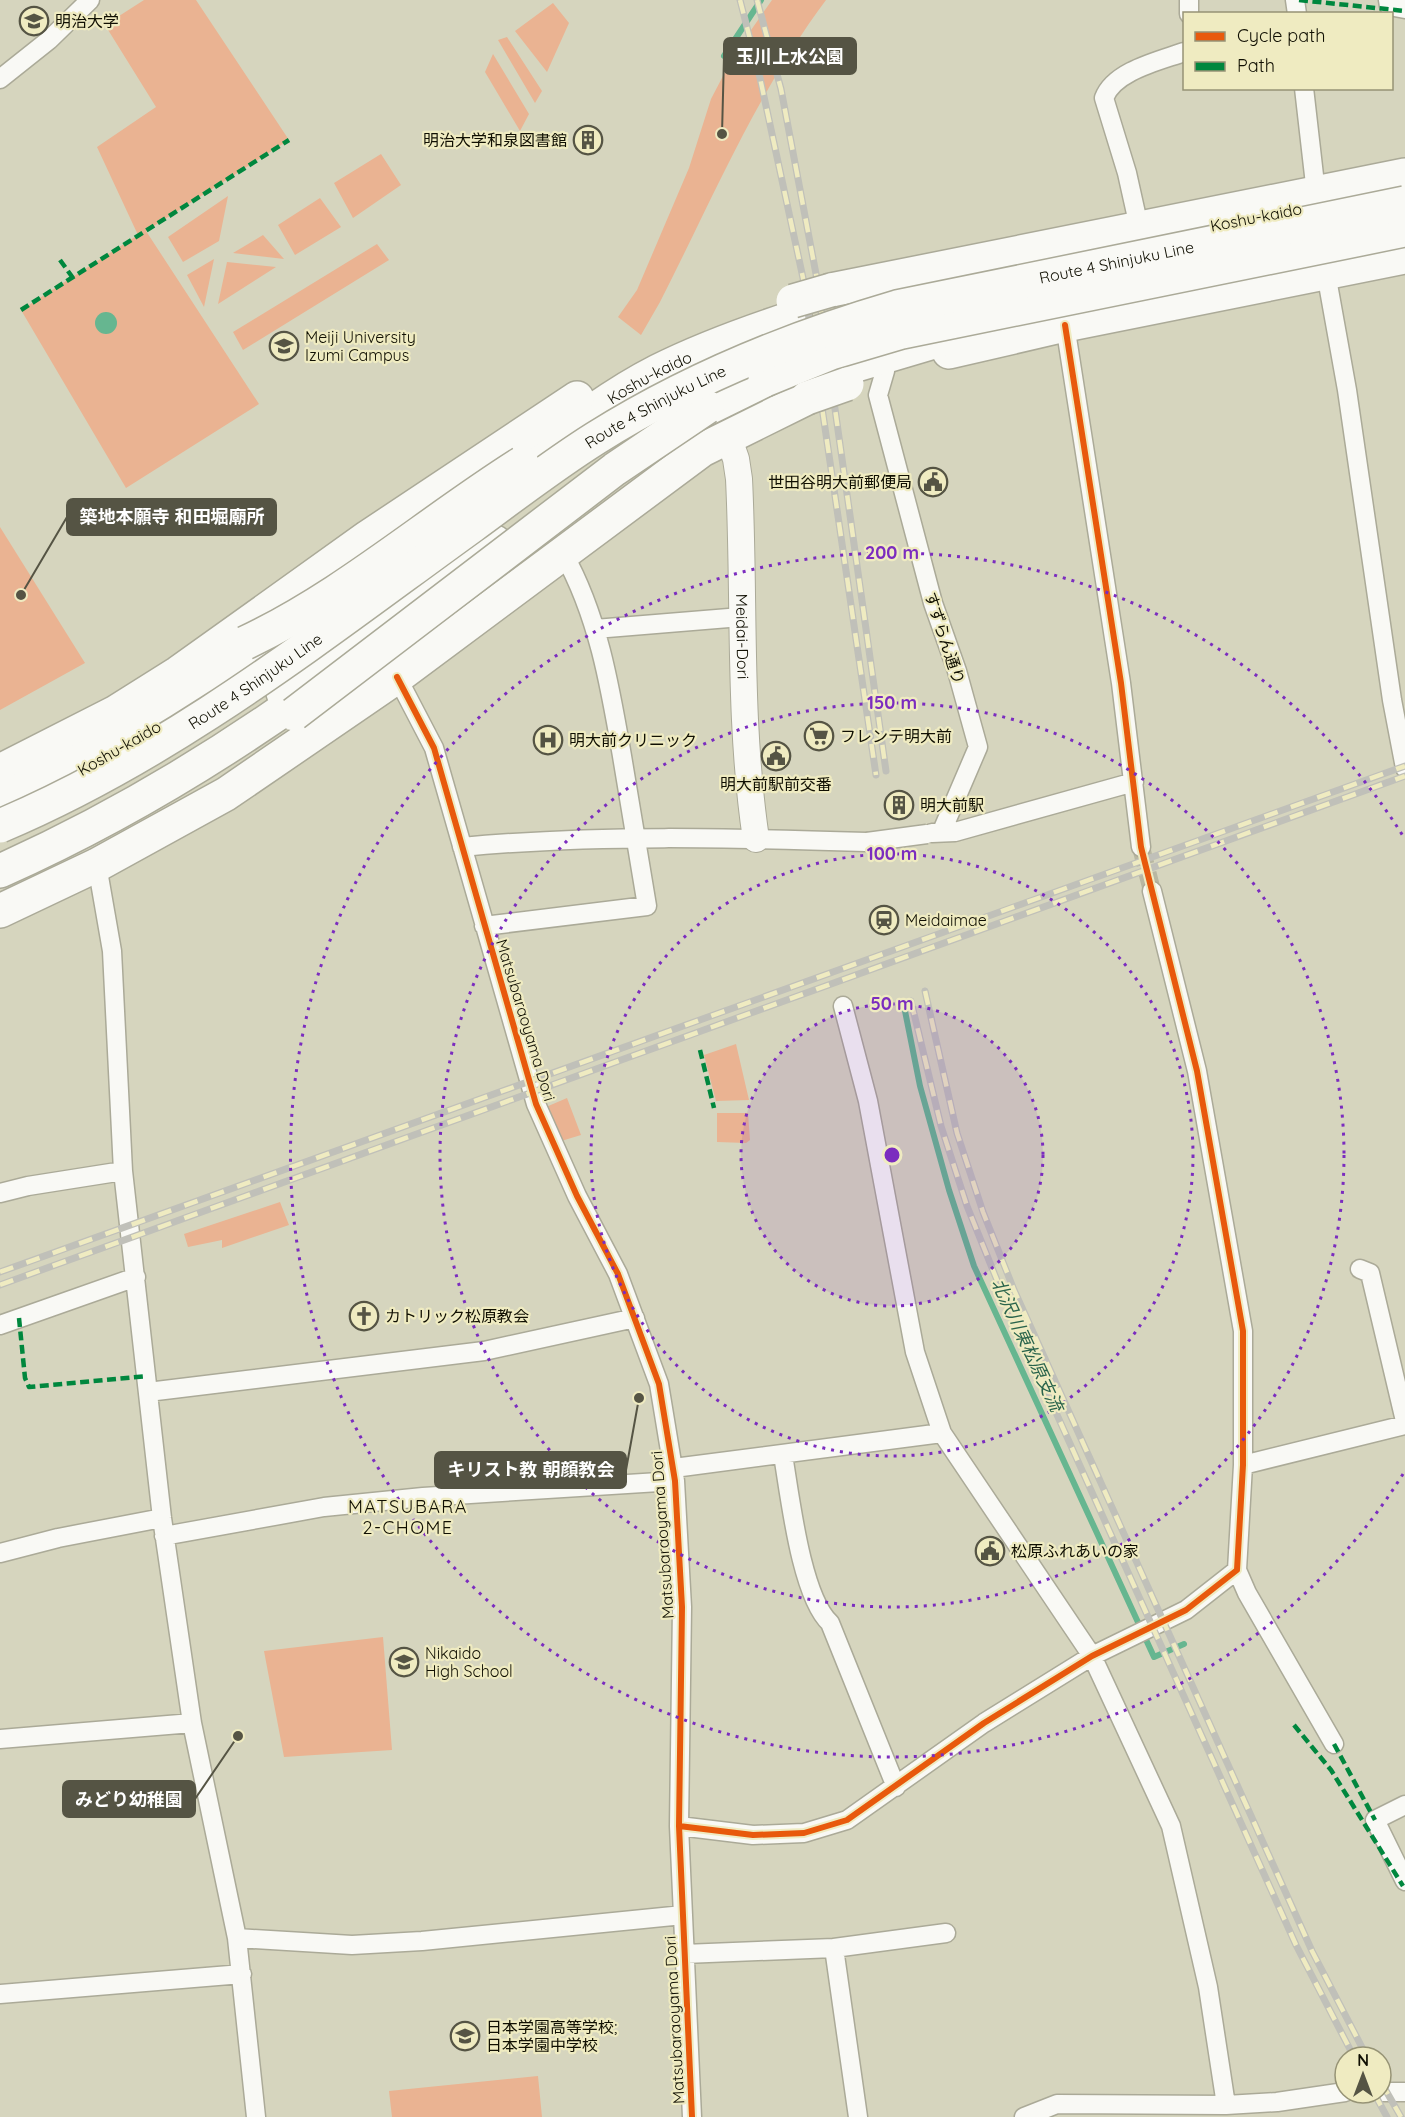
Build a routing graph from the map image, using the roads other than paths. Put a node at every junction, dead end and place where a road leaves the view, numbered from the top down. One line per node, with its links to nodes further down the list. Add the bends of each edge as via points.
1 (90, 0): 5 (street, via 49,40)
2 (1388, 0): 3 (street, via 1389,6)
3 (1405, 9)
4 (1183, 53): 12 (street, via 1123,77 1108,86 1104,98 1127,173)
5 (0, 79)
6 (1304, 90): 9 (street)
7 (1405, 175): 9 (highway)
8 (1405, 188): 12 (highway, Koshu-kaido)
9 (1316, 193): 12 (highway)
10 (1405, 203): 16 (highway, Route 4 Shinjuku Line, bridge)
11 (1405, 230): 23 (highway, Route 4 Shinjuku Line, bridge, via 902,332 831,353)
12 (1140, 234): 17 (highway, bridge, via 832,297)
13 (1405, 244): 20 (highway, via 967,332)
14 (1405, 257): 15 (highway)
15 (1326, 273): 18 (highway); 29 (street)
16 (897, 307): 33 (highway, bridge, via 803,328 700,367 583,425 295,617 245,644 122,723); 36 (highway, Route 4 Shinjuku Line, bridge, via 824,328 753,356 624,421 204,716 77,790)
17 (794, 309): 22 (highway, via 741,316 649,356); 35 (highway, Koshu-kaido, via 657,372 581,421 196,703 131,743)
18 (1065, 325): 19 (highway, via 970,345); 32 (street)
19 (885, 371): 20 (highway); 37 (street, すずらん通り, via 878,395 933,603 978,747)
20 (845, 376): 21 (highway)
21 (806, 390): 24 (highway); 44 (highway, via 772,394 695,433 388,635 228,749 93,827)
22 (568, 404): 31 (highway, via 368,537 178,673 117,712); 34 (highway, via 253,655 193,697 130,736)
23 (707, 407): 42 (highway, Route 4 Shinjuku Line, bridge, via 646,440 561,495 217,738 87,813); 45 (highway, bridge, via 615,469 231,758 90,839)
24 (728, 436): 25 (highway, via 702,450); 26 (street, Meidai-Dori, via 739,479)
25 (563, 553): 27 (street); 28 (highway); 47 (highway, via 173,811 92,854)
26 (741, 617): 27 (street); 38 (street, Meidai-Dori, via 746,772)
27 (595, 629): 39 (street, via 611,693)
28 (397, 676): 40 (street, Matsubaraoyama Dori, via 434,748); 43 (highway, via 226,794)
29 (1398, 699): 30 (street)
30 (1405, 768)
31 (0, 771)
32 (1134, 783): 37 (street, via 955,832); 41 (street)
33 (0, 784)
34 (0, 800)
35 (0, 809)
36 (0, 826)
37 (934, 832): 38 (street, bridge, via 867,842)
38 (756, 839): 39 (street)
39 (636, 840): 40 (street, via 525,841); 49 (street, via 647,906)
40 (462, 847): 49 (street, Matsubaraoyama Dori)
41 (1141, 847)
42 (0, 853)
43 (97, 865): 48 (highway); 51 (street, via 112,951)
44 (0, 871)
45 (0, 882)
46 (1152, 891): 61 (street, via 1197,1071 1243,1331)
47 (0, 895)
48 (0, 911)
49 (484, 926): 55 (street, Matsubaraoyama Dori, via 536,1104 577,1196 618,1274)
50 (843, 1006): 59 (street, via 869,1108 915,1352)
51 (123, 1172): 52 (street); 54 (street)
52 (0, 1193)
53 (1360, 1269): 58 (street, via 1370,1273)
54 (136, 1277): 56 (street); 57 (street)
55 (634, 1318): 57 (street, via 483,1351); 62 (street, Matsubaraoyama Dori, via 659,1384)
56 (0, 1325)
57 (148, 1392): 63 (street)
58 (1405, 1423): 61 (street)
59 (942, 1433): 60 (street); 66 (street)
60 (783, 1455): 62 (street); 70 (street, via 800,1551 819,1613 830,1623)
61 (1243, 1465): 65 (street)
62 (674, 1474): 63 (street, via 324,1507); 72 (street, Matsubaraoyama Dori, via 682,1607)
63 (163, 1527): 64 (street, via 58,1538); 67 (street)
64 (0, 1553)
65 (1237, 1570): 66 (street, via 1186,1610); 69 (street)
66 (1092, 1656): 70 (street, via 984,1724); 82 (street, via 1171,1826 1208,1987)
67 (192, 1724): 68 (street); 76 (street)
68 (0, 1739)
69 (1334, 1744)
70 (896, 1787): 72 (street, via 847,1820 804,1833 753,1835)
71 (1405, 1805): 73 (street, via 1375,1820)
72 (679, 1826): 74 (street, Matsubaraoyama Dori)
73 (1405, 1881)
74 (683, 1915): 76 (street, via 352,1945); 78 (street, Matsubaraoyama Dori)
75 (946, 1933): 77 (street)
76 (237, 1938): 79 (street)
77 (834, 1948): 78 (street); 85 (street)
78 (684, 1954): 84 (street, Matsubaraoyama Dori)
79 (242, 1974): 80 (street); 83 (street)
80 (0, 1994)
81 (1333, 2094): 82 (street)
82 (1226, 2105): 86 (street, via 1058,2104)
83 (256, 2117)
84 (692, 2117)
85 (858, 2117)
86 (1024, 2117)

